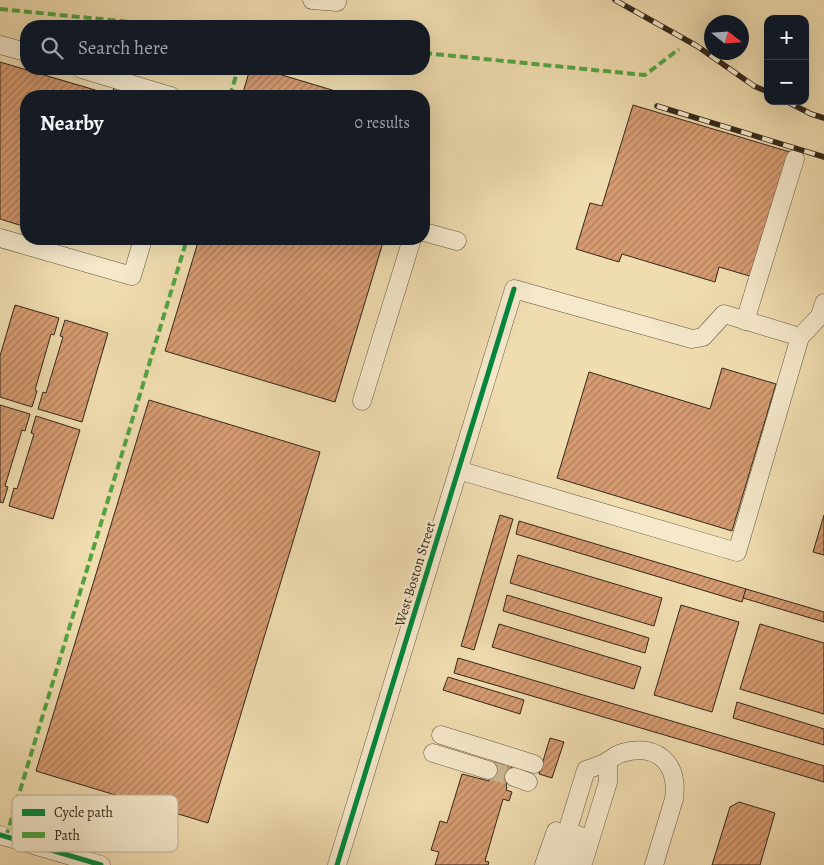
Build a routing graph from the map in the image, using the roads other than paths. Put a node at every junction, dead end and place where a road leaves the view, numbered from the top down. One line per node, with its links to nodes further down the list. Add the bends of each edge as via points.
1 (312, 0): 2 (street)
2 (337, 2)
3 (0, 45): 4 (street)
4 (20, 50)
5 (101, 75): 6 (street)
6 (151, 90)
7 (795, 159): 16 (street)
8 (430, 234): 10 (street)
9 (0, 238): 11 (street)
10 (456, 241)
11 (20, 244)
12 (24, 245): 13 (street, via 132,276)
13 (141, 245)
14 (410, 245): 18 (street)
15 (824, 303): 17 (street, via 820,316)
16 (745, 321): 17 (street); 19 (street, West Boston Street, via 724,314 703,338 692,339 514,289)
17 (800, 338): 19 (street, via 737,552)
18 (362, 401)
19 (458, 470): 28 (street, West Boston Street)
20 (608, 761): 22 (street); 31 (street, via 597,776); 32 (street, via 608,782); 33 (street, via 620,753 641,750 664,758 672,769 676,788 674,799)
21 (490, 766): 23 (street, via 437,744)
22 (586, 770): 29 (street, via 563,811); 30 (street)
23 (525, 774)
24 (0, 835): 25 (street)
25 (12, 839)
26 (57, 852): 27 (street)
27 (101, 865)
28 (338, 865)
29 (544, 865)
30 (557, 865)
31 (570, 865)
32 (583, 865)
33 (654, 865)

